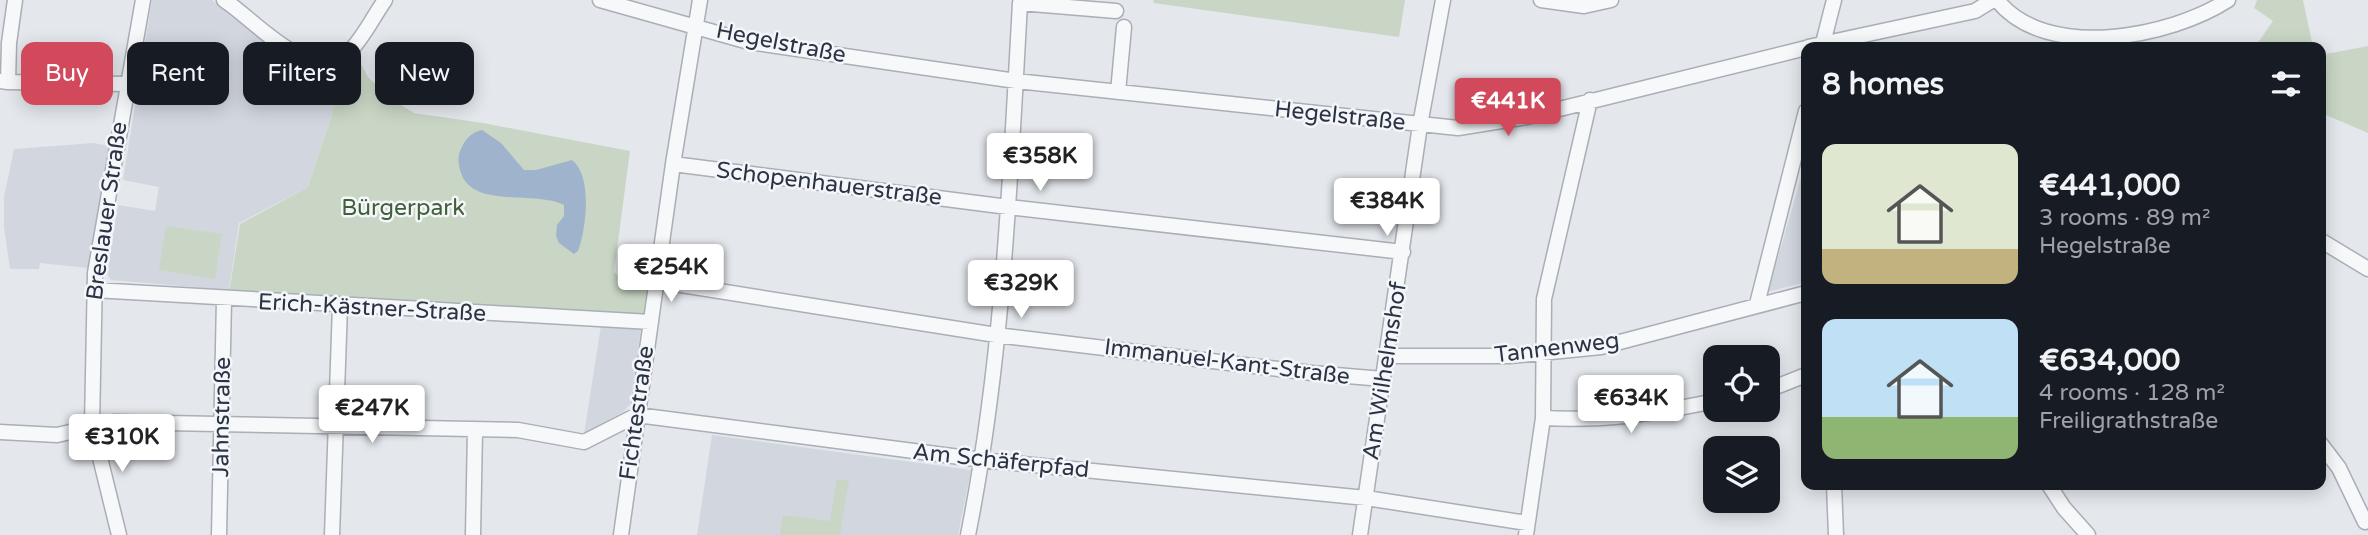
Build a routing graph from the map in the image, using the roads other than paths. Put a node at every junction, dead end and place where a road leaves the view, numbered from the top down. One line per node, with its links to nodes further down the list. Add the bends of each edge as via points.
1 (15, 0): 19 (street)
2 (143, 0): 22 (street, Breslauer Straße)
3 (224, 0): 4 (street, via 277,42 321,62 335,61 349,52)
4 (385, 0)
5 (600, 0): 14 (street, Hegelstraße)
6 (700, 0): 14 (street, Fichtestraße)
7 (1443, 0): 25 (street, Am Wilhelmshof)
8 (1541, 0): 9 (street, via 1584,6)
9 (1611, 0)
10 (1834, 0): 16 (street)
11 (1995, 0): 12 (street, via 2008,13 2039,27 2101,37 2175,26); 17 (street, Hegelstraße, via 1975,11)
12 (2228, 0)
13 (1116, 11): 21 (street, via 1020,3)
14 (694, 25): 21 (street, Hegelstraße, via 749,42); 27 (street, Fichtestraße)
15 (1124, 27): 23 (street)
16 (1824, 42)
17 (1836, 42)
18 (1801, 49): 24 (street, Hegelstraße)
19 (4, 63): 20 (street)
20 (4, 81): 22 (street)
21 (1016, 81): 23 (street, Hegelstraße); 28 (street)
22 (126, 84): 33 (street, Breslauer Straße)
23 (1118, 92): 25 (street, Hegelstraße)
24 (1590, 100): 25 (street, Hegelstraße, via 1469,128); 40 (street, via 1544,299)
25 (1420, 125): 30 (street, Am Wilhelmshof)
26 (1801, 131): 36 (street)
27 (673, 164): 28 (street, Schopenhauerstraße); 32 (street, Fichtestraße)
28 (1008, 207): 30 (street, Schopenhauerstraße); 39 (street)
29 (2326, 244): 31 (street)
30 (1403, 252): 41 (street, Am Wilhelmshof)
31 (2368, 269)
32 (656, 281): 38 (street, Fichtestraße); 39 (street, Immanuel-Kant-Straße)
33 (94, 290): 35 (street, Erich-Kästner-Straße); 49 (street, Breslauer Straße)
34 (1801, 294): 36 (street, Tannenweg)
35 (224, 300): 37 (street, Erich-Kästner-Straße); 48 (street, Jahnstraße)
36 (1757, 304): 40 (street, Tannenweg, via 1601,347)
37 (340, 306): 38 (street, Erich-Kästner-Straße); 50 (street)
38 (651, 322): 46 (street, Fichtestraße)
39 (996, 335): 43 (street, Immanuel-Kant-Straße); 54 (street)
40 (1545, 353): 41 (street, Tannenweg); 47 (street)
41 (1387, 356): 43 (street, Am Wilhelmshof)
42 (1801, 376): 44 (street)
43 (1383, 379): 57 (street, Am Wilhelmshof)
44 (1780, 385)
45 (1703, 403): 47 (street, via 1595,421)
46 (637, 415): 51 (street, via 584,442 526,431); 54 (street, Am Schäferpfad); 64 (street, Fichtestraße)
47 (1543, 418): 59 (street)
48 (222, 424): 49 (street); 50 (street); 61 (street, Jahnstraße)
49 (92, 425): 52 (street, via 57,435); 60 (street, Breslauer Straße)
50 (337, 427): 51 (street); 62 (street)
51 (475, 430): 63 (street)
52 (0, 432)
53 (2326, 451): 58 (street, via 2339,468)
54 (983, 460): 57 (street, Am Schäferpfad); 65 (street)
55 (1834, 490): 67 (street)
56 (2052, 490): 68 (street)
57 (1366, 498): 59 (street, Am Schäferpfad); 66 (street, Am Wilhelmshof)
58 (2364, 525)
59 (1527, 529)
60 (120, 535)
61 (219, 535)
62 (332, 535)
63 (473, 535)
64 (621, 535)
65 (968, 535)
66 (1360, 535)
67 (1836, 535)
68 (2088, 535)

